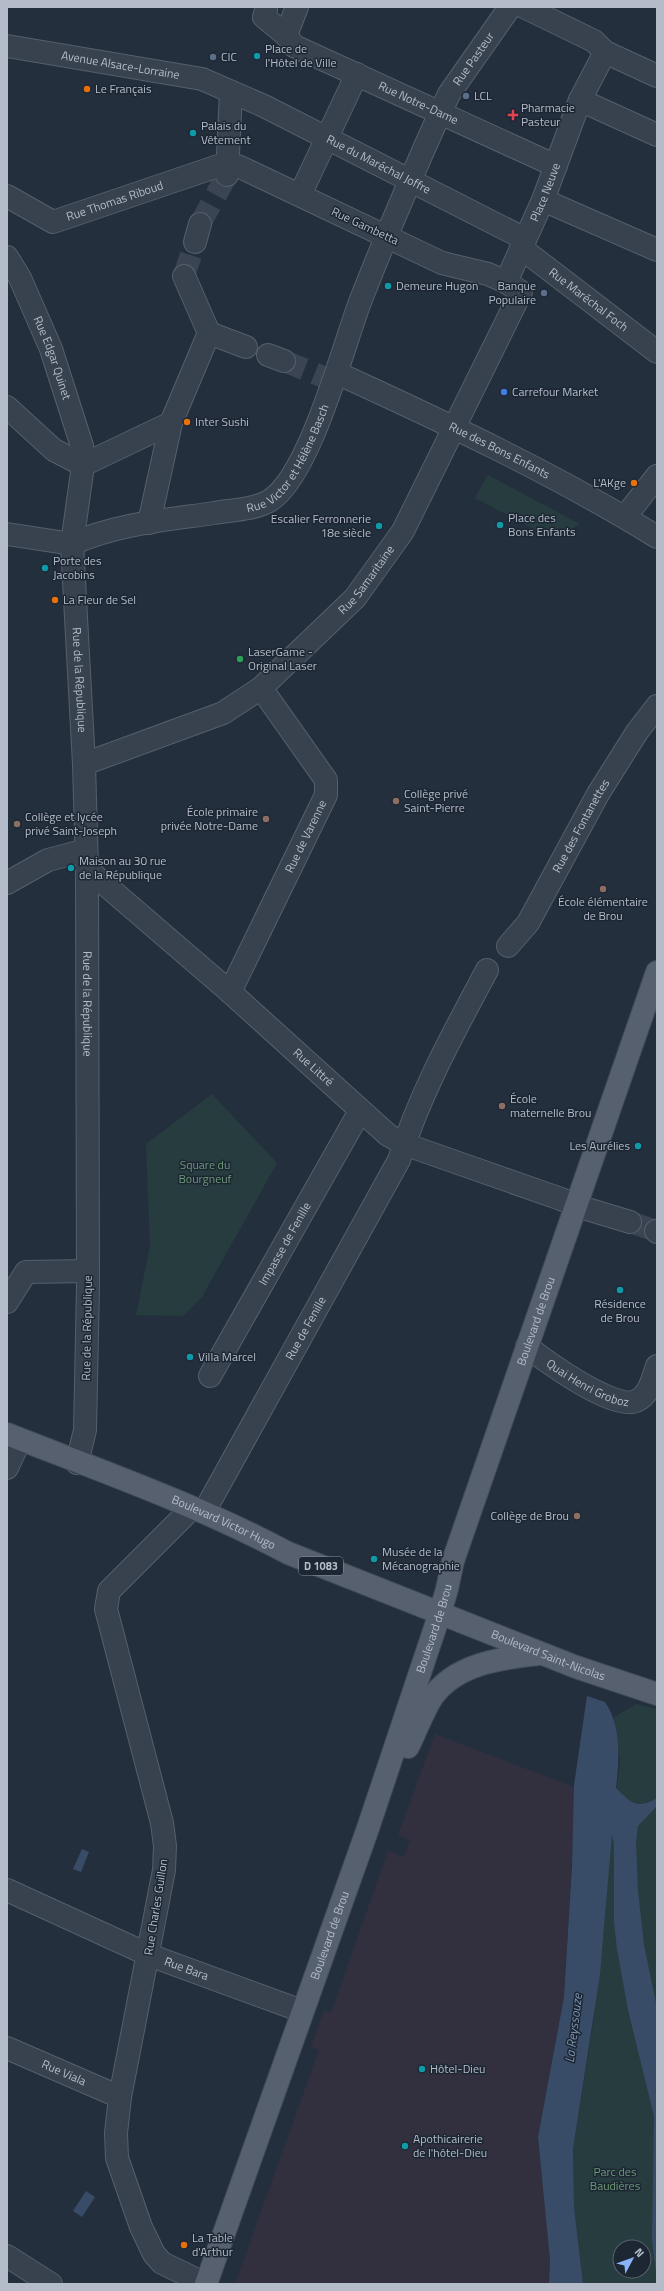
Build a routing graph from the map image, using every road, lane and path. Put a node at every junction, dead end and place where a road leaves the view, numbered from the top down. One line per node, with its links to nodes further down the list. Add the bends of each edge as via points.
1 (297, 7): 5 (street)
2 (510, 7): 12 (street, Rue Pasteur, via 449,94)
3 (524, 7): 7 (street, via 594,41)
4 (266, 10): 5 (street, Rue Notre-Dame, via 264,17)
5 (286, 35): 8 (street, Rue Notre-Dame, via 294,46)
6 (8, 50): 10 (street, Avenue Alsace-Lorraine, via 202,79)
7 (605, 52): 9 (street); 11 (street, Place Neuve)
8 (357, 74): 12 (street, Rue Notre-Dame); 14 (street)
9 (657, 76)
10 (231, 92): 14 (street, Rue du Maréchal Joffre); 16 (street)
11 (580, 100): 13 (street); 15 (street, Place Neuve)
12 (440, 112): 15 (street, Rue Notre-Dame); 17 (street, Rue Pasteur)
13 (657, 135)
14 (327, 138): 17 (street, Rue du Maréchal Joffre); 18 (street)
15 (556, 166): 20 (street, Place Neuve)
16 (227, 169): 18 (street, Rue Gambetta, via 240,167); 19 (street, Rue Thomas Riboud, via 53,222)
17 (411, 180): 21 (street, Rue Victor et Hélène Basch); 22 (street, Rue du Maréchal Joffre)
18 (300, 195): 21 (street, Rue Gambetta)
19 (7, 196)
20 (543, 200): 22 (street, Place Neuve); 23 (street)
21 (387, 236): 26 (street, Rue Gambetta, via 442,263); 30 (street, Rue Victor et Hélène Basch)
22 (523, 243): 26 (street, Place Neuve); 29 (street, Rue Maréchal Foch)
23 (657, 250)
24 (7, 257): 34 (street, Rue Edgar Quinet, via 20,278 51,348 78,427)
25 (184, 276): 27 (street)
26 (506, 282): 33 (street, Rue Samaritaine, via 521,292)
27 (209, 333): 28 (street); 32 (street)
28 (246, 347)
29 (657, 352)
30 (332, 377): 33 (street, Rue des Bons Enfants); 37 (street, Rue Victor et Hélène Basch, via 307,448 281,491 268,501 250,507)
31 (7, 407): 34 (street, via 54,450)
32 (171, 422): 34 (street); 37 (street)
33 (455, 427): 36 (street, Rue des Bons Enfants); 41 (street, Rue Samaritaine, via 404,531 355,598)
34 (83, 465): 40 (street, Rue Edgar Quinet)
35 (657, 476): 36 (street)
36 (625, 517): 39 (street, Rue des Bons Enfants)
37 (149, 523): 40 (street, Rue Victor et Hélène Basch, via 90,536)
38 (7, 534): 40 (street)
39 (657, 537)
40 (72, 544): 43 (street, Rue de la République)
41 (261, 688): 43 (street, Rue Samaritaine, via 223,713); 49 (street, Rue de Varenne, via 326,780 326,795)
42 (657, 706): 46 (street, Rue des Fontanettes, via 637,732 598,794 528,923)
43 (84, 764): 44 (street, Rue de la République)
44 (86, 859): 45 (street, via 48,860); 49 (street, Rue Littré); 54 (street, Rue de la République)
45 (7, 883)
46 (508, 946)
47 (487, 970): 51 (street, via 446,1047)
48 (657, 972): 52 (main road, Boulevard de Brou)
49 (230, 992): 50 (street, Rue Littré)
50 (360, 1111): 51 (street, Rue Littré, via 388,1135); 58 (street, Impasse de Fenille)
51 (404, 1144): 52 (street, Rue Littré); 62 (street, Rue de Fenille, via 399,1160)
52 (577, 1206): 53 (street, Rue Littré); 56 (main road, Boulevard de Brou)
53 (630, 1222)
54 (88, 1271): 55 (street, via 26,1272); 60 (street, Rue de la République, via 85,1430)
55 (7, 1302)
56 (527, 1346): 57 (street, Quai Henri Groboz, via 558,1371 600,1393 629,1403 637,1401 647,1393); 63 (main road, Boulevard de Brou, via 453,1561)
57 (657, 1366)
58 (210, 1376)
59 (14, 1437): 60 (main road, Boulevard Victor Hugo / D 1083); 61 (street)
60 (77, 1463): 62 (main road, Boulevard Victor Hugo / D 1083)
61 (7, 1468)
62 (198, 1510): 63 (main road, Boulevard Victor Hugo / D 1083, via 245,1530 288,1553); 68 (street, Rue Charles Guillon, via 109,1591 106,1609 162,1824 165,1846 164,1870)
63 (440, 1613): 64 (main road, Boulevard Saint-Nicolas / D 1083); 66 (main road, Boulevard de Brou)
64 (544, 1654): 65 (main road, Boulevard Saint-Nicolas / D 1083, via 587,1672); 66 (main road, via 503,1658 485,1663 463,1671 440,1688 431,1699)
65 (652, 1692)
66 (367, 1831): 69 (main road, Boulevard de Brou)
67 (7, 1890): 68 (street, Rue Bara)
68 (149, 1955): 69 (street, Rue Bara); 71 (street, Rue Charles Guillon)
69 (302, 2011): 74 (main road, Boulevard de Brou)
70 (7, 2048): 71 (street, Rue Viala)
71 (120, 2097): 74 (street, Rue Charles Guillon, via 116,2133 117,2158 141,2228 154,2254 162,2263)
72 (7, 2256): 73 (street)
73 (51, 2284)
74 (206, 2284)

